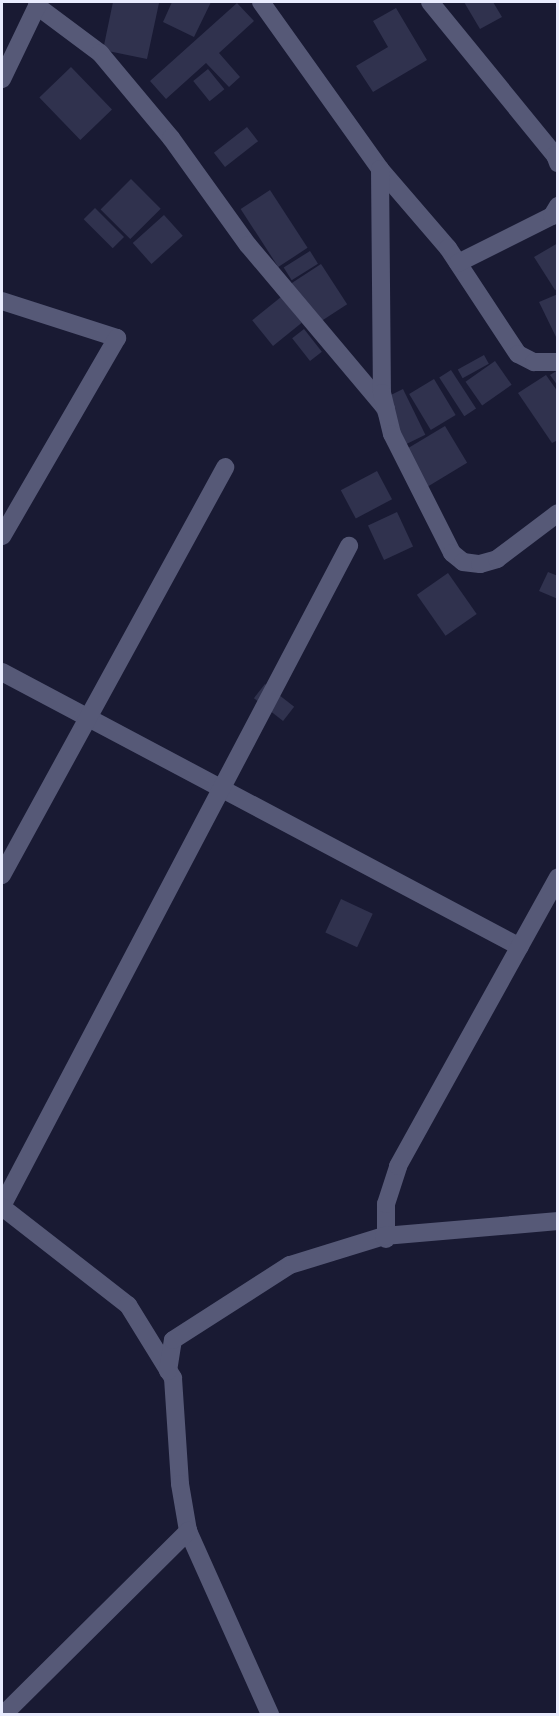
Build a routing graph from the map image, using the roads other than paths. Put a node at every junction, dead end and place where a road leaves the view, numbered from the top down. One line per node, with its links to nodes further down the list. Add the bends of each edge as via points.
1 (261, 2): 6 (street)
2 (430, 2): 5 (street, via 555,155)
3 (38, 4): 4 (street); 11 (street, via 100,53 171,138 248,245)
4 (2, 79)
5 (558, 164)
6 (380, 169): 8 (street); 11 (street, via 382,393)
7 (558, 206): 8 (street, via 552,216)
8 (458, 263): 10 (street, via 518,354 534,362)
9 (2, 301): 14 (street, via 117,338)
10 (558, 362)
11 (386, 409): 13 (street, via 392,434 452,553 463,562 480,564 497,559)
12 (225, 467): 17 (street)
13 (558, 513)
14 (2, 536)
15 (349, 546): 18 (street)
16 (2, 672): 17 (street)
17 (87, 718): 18 (street); 19 (street)
18 (220, 788): 21 (street); 22 (street)
19 (2, 875)
20 (558, 877): 21 (street)
21 (520, 947): 24 (street, via 398,1166 386,1204)
22 (2, 1207): 25 (street, via 128,1305)
23 (558, 1221): 24 (street)
24 (386, 1239): 25 (street, via 290,1265 173,1340)
25 (168, 1371): 26 (street, via 173,1378 180,1484)
26 (188, 1531): 27 (street); 28 (street)
27 (4, 1714)
28 (270, 1714)

